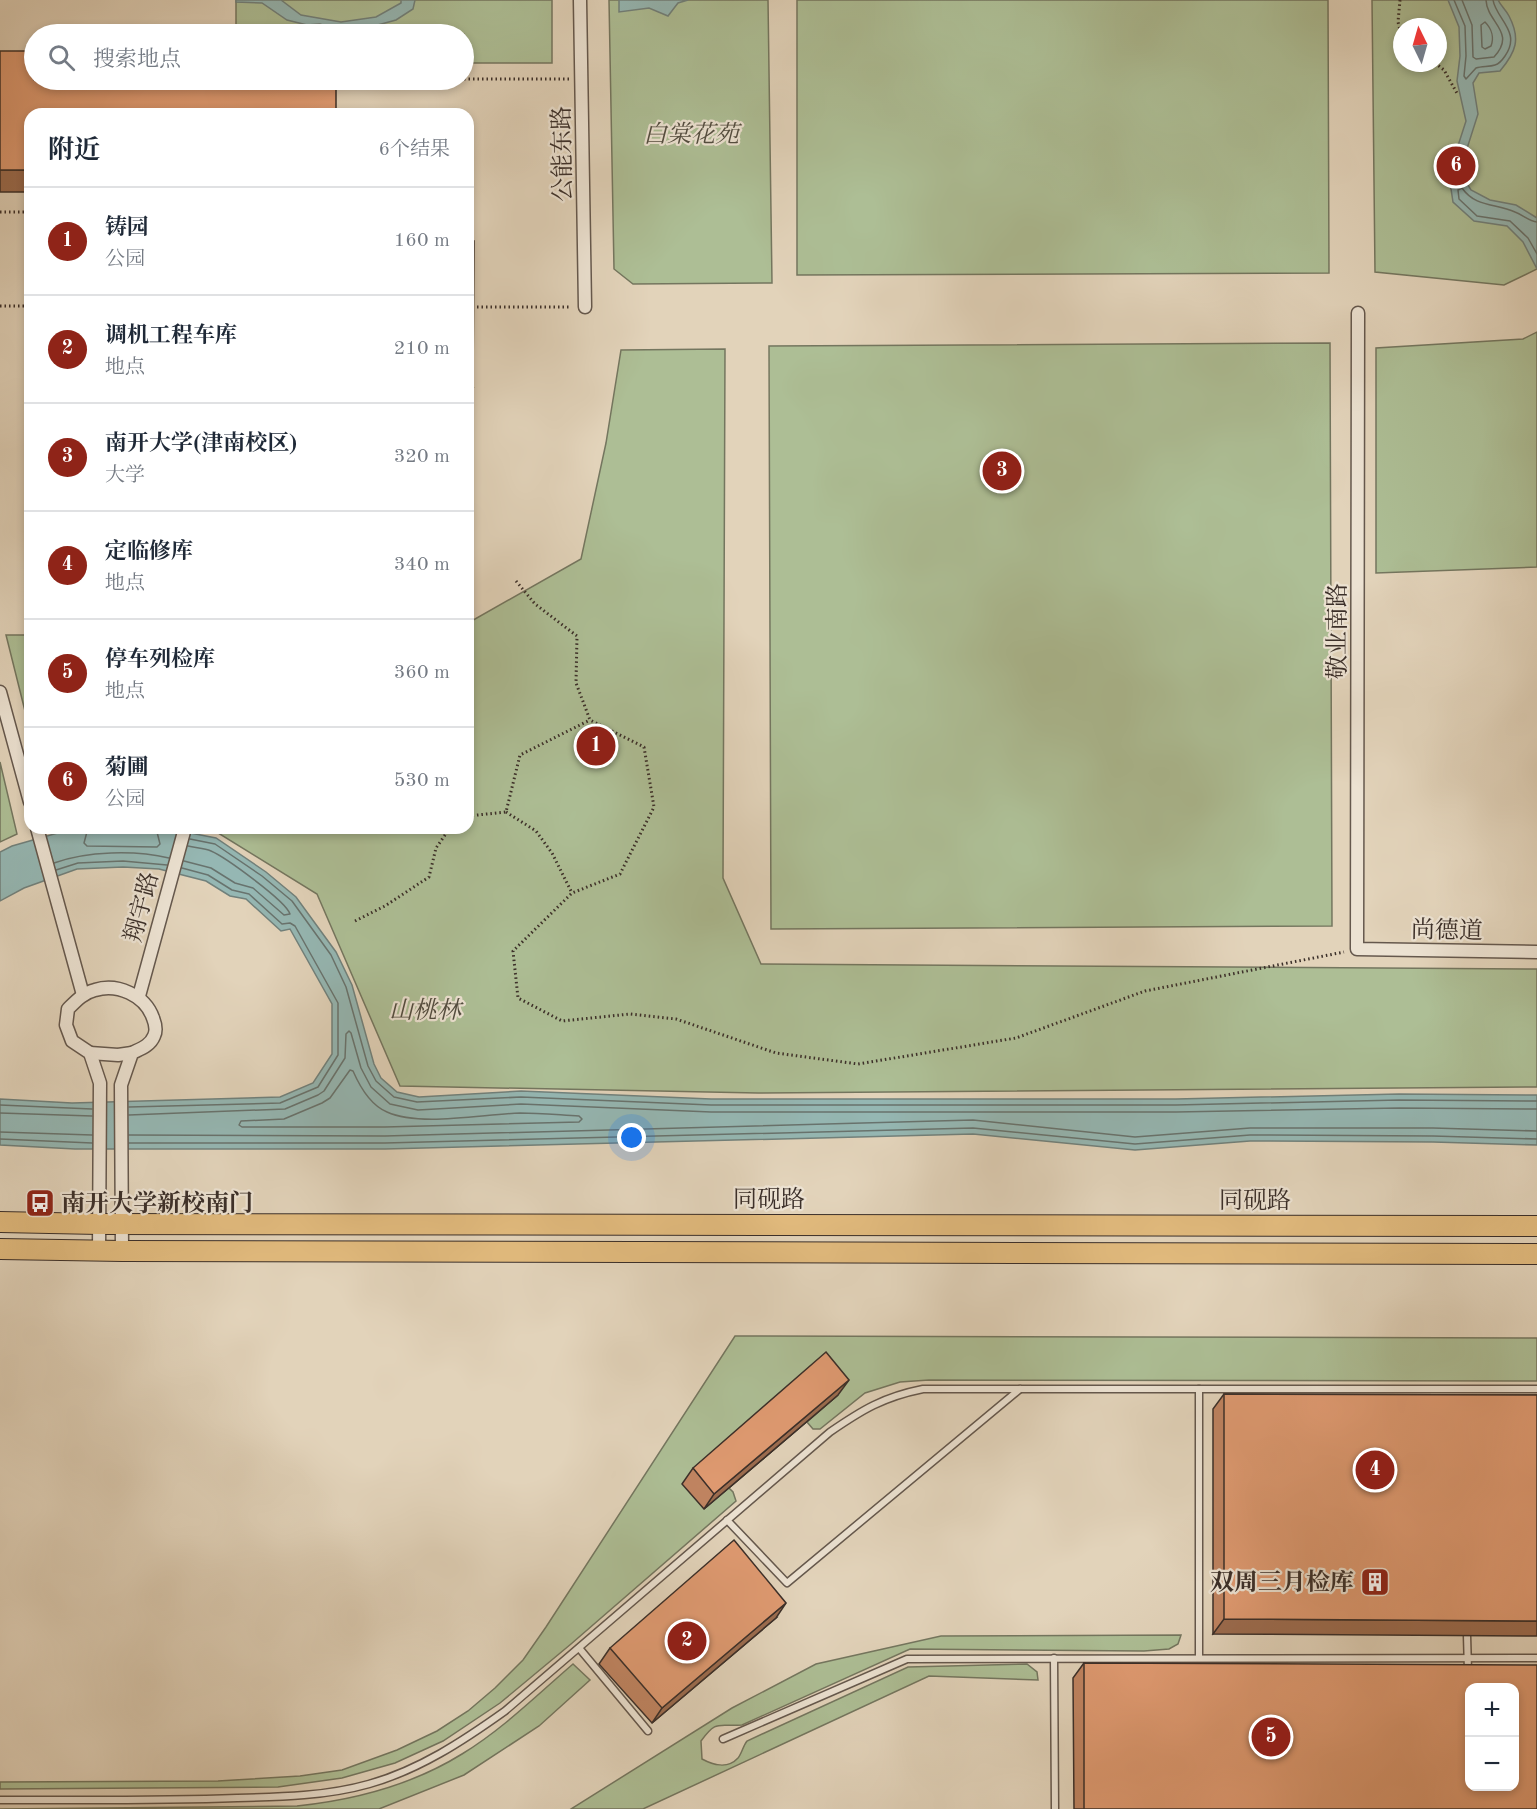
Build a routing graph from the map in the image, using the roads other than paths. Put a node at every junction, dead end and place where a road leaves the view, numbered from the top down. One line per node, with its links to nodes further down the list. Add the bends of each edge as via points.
1 (580, 0): 2 (street, 公能东路)
2 (585, 307)
3 (1358, 313): 8 (street, 敬业南路)
4 (0, 692): 5 (street)
5 (24, 780)
6 (39, 834): 10 (street)
7 (183, 834): 11 (street, 翔宇路)
8 (1357, 949): 9 (street, 尚德道)
9 (1537, 952)
10 (83, 994): 11 (street, via 110,988); 12 (street, via 68,1009 66,1025 72,1041)
11 (138, 996): 13 (street, via 151,1011 155,1035)
12 (90, 1053): 13 (street); 15 (street, via 100,1083)
13 (132, 1053): 16 (street, via 121,1085)
14 (0, 1222): 15 (main road, 同砚路)
15 (99, 1224): 16 (main road, 同砚路); 19 (street)
16 (122, 1224): 17 (main road, 同砚路); 20 (street)
17 (1537, 1226)
18 (0, 1249): 19 (main road)
19 (99, 1251): 20 (main road)
20 (122, 1251): 21 (main road)
21 (1537, 1254)
22 (1020, 1389): 23 (lane); 25 (lane, via 922,1389 897,1394 867,1407 830,1432); 25 (lane, via 787,1584)
23 (1198, 1389): 24 (lane); 29 (lane)
24 (1537, 1389)
25 (727, 1520): 27 (lane)
26 (1467, 1635): 30 (lane)
27 (579, 1648): 33 (lane); 35 (lane, via 473,1734 408,1769 369,1784 280,1797)
28 (1054, 1658): 29 (lane); 34 (lane, via 907,1659); 36 (lane)
29 (1199, 1658): 30 (lane)
30 (1468, 1658): 31 (lane); 32 (lane)
31 (1537, 1658)
32 (1468, 1680)
33 (648, 1731)
34 (723, 1739)
35 (0, 1800)
36 (1055, 1809)

